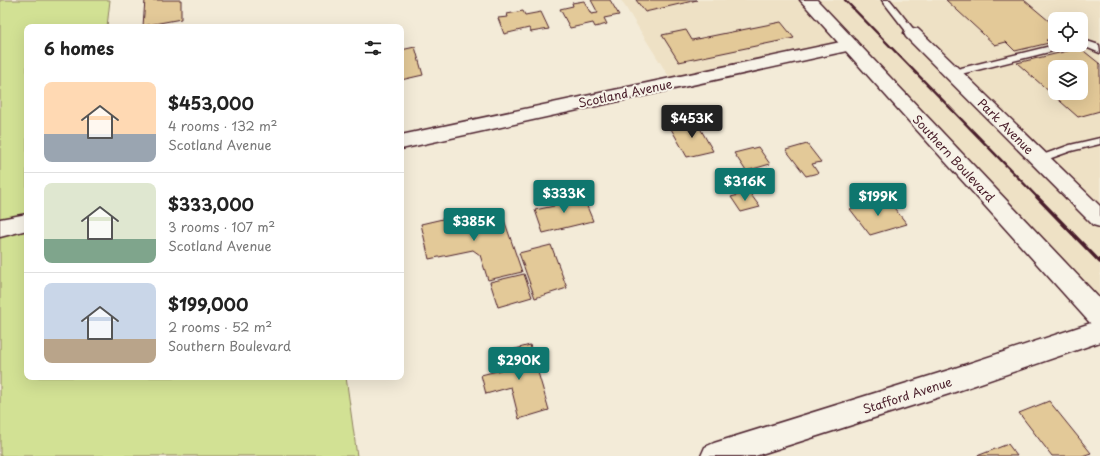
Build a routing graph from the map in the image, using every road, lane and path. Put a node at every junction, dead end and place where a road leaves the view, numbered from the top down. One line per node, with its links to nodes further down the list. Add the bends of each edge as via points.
1 (808, 0): 5 (street, Southern Boulevard)
2 (886, 0): 3 (lane)
3 (912, 33): 8 (street, Park Avenue)
4 (1088, 44): 7 (lane)
5 (850, 45): 10 (street, Scotland Avenue); 15 (street, Southern Boulevard)
6 (1048, 49): 8 (lane)
7 (1100, 50)
8 (953, 73): 11 (street, Park Avenue)
9 (1100, 140): 11 (lane)
10 (404, 141)
11 (1040, 159): 12 (street, Park Avenue)
12 (1100, 219)
13 (24, 223): 14 (street)
14 (0, 228)
15 (1100, 316)
16 (1100, 331): 17 (street, Stafford Avenue)
17 (714, 456)

